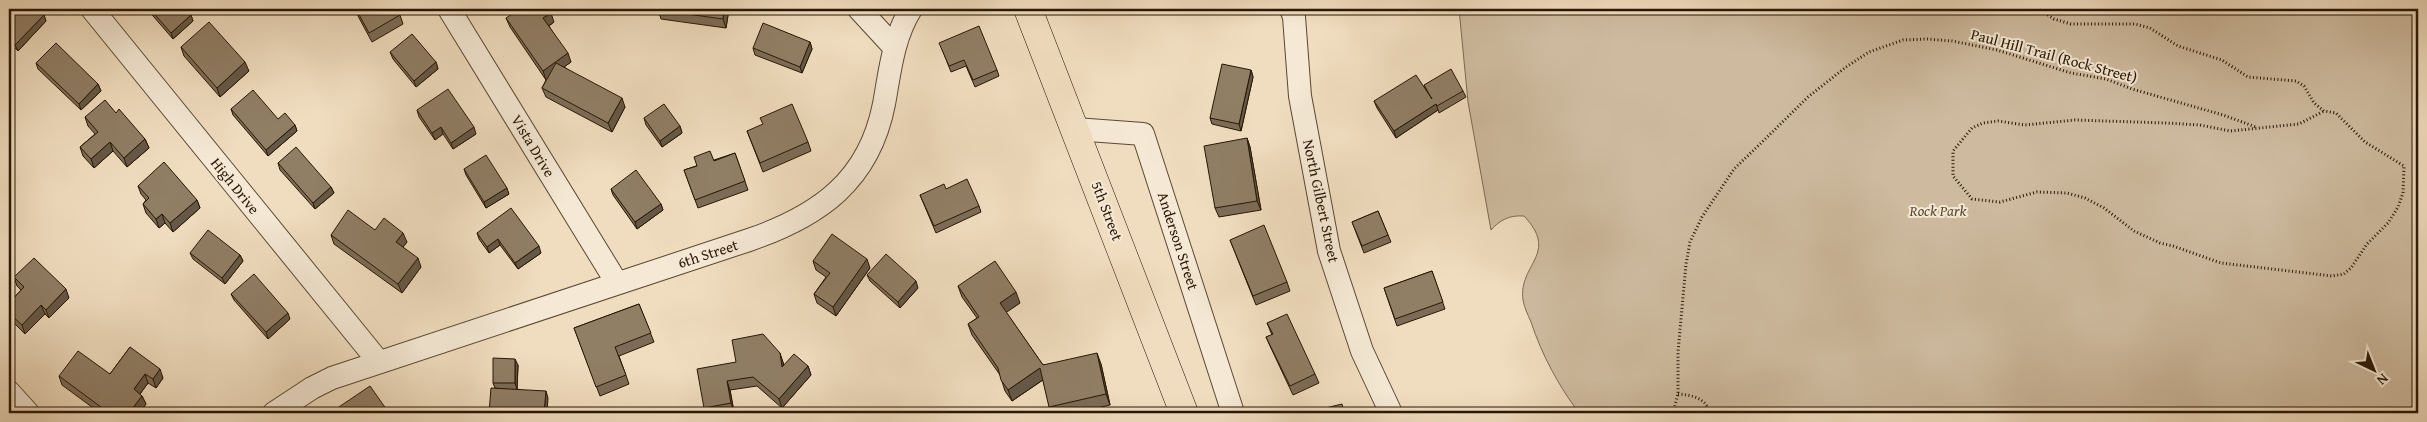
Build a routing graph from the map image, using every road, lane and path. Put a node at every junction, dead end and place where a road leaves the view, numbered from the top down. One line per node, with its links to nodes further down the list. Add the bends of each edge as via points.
1 (92, 9): 13 (street, High Drive)
2 (449, 9): 12 (street, Vista Drive)
3 (859, 9): 8 (street)
4 (911, 9): 8 (street, 6th Street)
5 (1028, 9): 11 (main road, 5th Street)
6 (1291, 9): 20 (street, North Gilbert Street, via 1300,96 1329,251 1362,351)
7 (2010, 9): 9 (path, via 2045,13 2071,24 2120,22 2150,28 2178,46 2222,60 2248,77 2296,81)
8 (894, 47): 12 (street, 6th Street, via 880,120 870,147 836,194 808,215 770,233)
9 (2324, 110): 10 (path, via 2299,124); 10 (path, via 2336,113 2365,142 2404,166 2403,193 2398,206 2388,223 2344,274 2332,276 2222,263 2160,243 2091,201 2067,193 2037,192 2000,202 1972,199 1953,176 1953,151 1972,128 1983,122 2025,125 2075,120 2200,125 2230,131)
10 (2257, 128): 15 (path, Paul Hill Trail (Rock Street), via 2106,79 2071,73 1979,46 1952,41 1903,40 1869,52 1808,97 1734,169 1702,218 1690,242 1686,264 1678,352)
11 (1075, 129): 18 (main road, 5th Street); 19 (street, Anderson Street, via 1144,134)
12 (617, 283): 13 (street, 6th Street)
13 (379, 362): 17 (street, 6th Street, via 312,388)
14 (9, 392): 16 (street)
15 (1678, 394): 21 (path, Paul Hill Trail (Rock Street)); 22 (path, via 1696,396)
16 (28, 413)
17 (274, 413)
18 (1184, 413)
19 (1233, 413)
20 (1391, 413)
21 (1673, 413)
22 (1710, 413)

